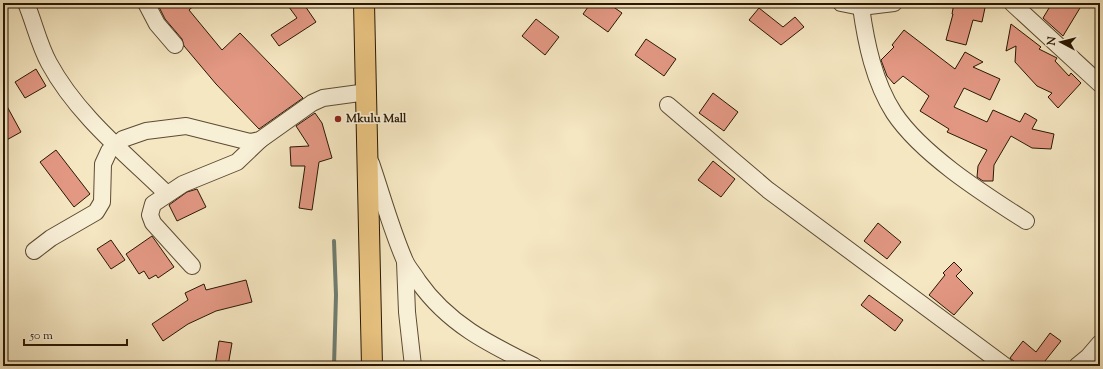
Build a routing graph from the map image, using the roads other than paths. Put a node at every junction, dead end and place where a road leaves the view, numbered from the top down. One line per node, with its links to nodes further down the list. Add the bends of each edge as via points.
1 (26, 3): 13 (street, via 48,62 79,106)
2 (146, 3): 8 (street, via 157,24)
3 (364, 3): 10 (main road)
4 (841, 3): 7 (street)
5 (894, 3): 7 (street)
6 (1012, 3): 9 (street)
7 (861, 7): 16 (street, via 873,67 894,113 907,130 979,190)
8 (175, 45)
9 (1100, 84)
10 (367, 92): 12 (street, via 323,98); 14 (main road)
11 (668, 105): 24 (street, via 768,190)
12 (260, 140): 13 (street, via 250,142 186,126 171,126 132,134); 15 (street, via 237,162 183,184)
13 (116, 145): 15 (street); 17 (street, via 109,151 103,164 102,202 96,212)
14 (368, 152): 18 (street, via 391,225); 21 (main road)
15 (167, 194): 19 (street, via 152,204 150,215 153,223)
16 (1026, 221)
17 (34, 251)
18 (406, 262): 22 (street, via 407,312); 23 (street, via 428,296 451,318 476,336)
19 (192, 266)
20 (1100, 343): 25 (street)
21 (372, 366)
22 (413, 366)
23 (534, 366)
24 (1005, 366)
25 (1077, 366)

